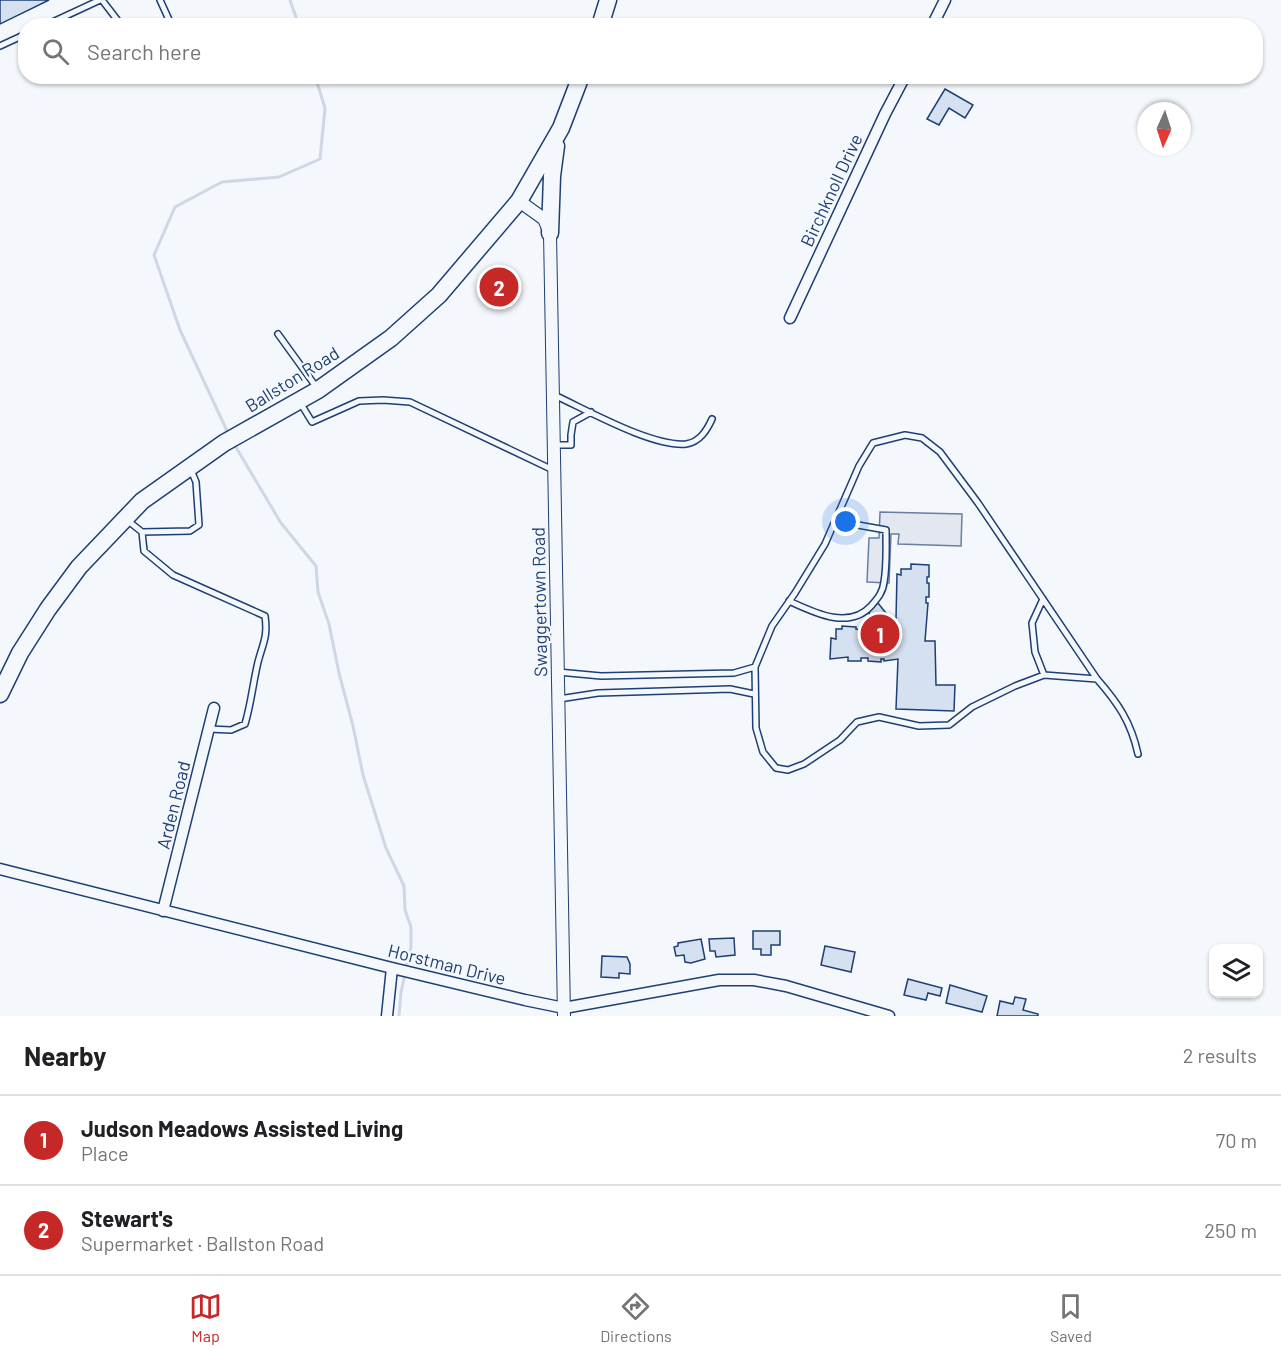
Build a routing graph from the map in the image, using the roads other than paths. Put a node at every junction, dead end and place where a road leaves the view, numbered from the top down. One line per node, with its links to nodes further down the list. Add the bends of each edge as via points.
1 (101, 0): 5 (lane); 6 (lane)
2 (160, 0): 7 (lane)
3 (608, 0): 8 (main road)
4 (945, 0): 9 (street)
5 (62, 18)
6 (116, 18)
7 (168, 18)
8 (602, 18)
9 (936, 18)
10 (18, 38): 11 (lane)
11 (0, 46)
12 (578, 84): 14 (main road, Ballston Road)
13 (901, 84): 17 (street, Birchknoll Drive)
14 (561, 128): 15 (main road, Ballston Road); 16 (main road, via 554,154)
15 (519, 201): 16 (street, via 544,219); 19 (main road, Ballston Road, via 418,314)
16 (550, 233): 20 (street, Swaggertown Road)
17 (790, 318)
18 (278, 334): 19 (lane)
19 (318, 390): 21 (main road, Ballston Road)
20 (553, 394): 22 (lane); 24 (street, Swaggertown Road)
21 (300, 401): 25 (main road, Ballston Road); 26 (lane, via 312,422 359,401 410,402)
22 (591, 412): 23 (lane, via 642,436 688,444 706,432); 24 (lane, via 573,422 572,445)
23 (712, 419)
24 (554, 445): 26 (street, Swaggertown Road)
25 (189, 467): 28 (main road, Ballston Road, via 142,501); 29 (lane, via 196,482 199,525 190,531)
26 (554, 471): 33 (street, Swaggertown Road)
27 (837, 517): 30 (lane, via 873,443 904,435 922,438 940,452); 31 (lane); 31 (lane, via 886,530 880,596 855,618 828,617)
28 (125, 519): 29 (lane); 36 (main road, Ballston Road, via 79,567 48,609)
29 (142, 532): 40 (lane, via 144,551 173,575 265,616 267,632 245,724 231,730)
30 (1043, 599): 34 (lane, via 1032,623 1035,652); 35 (lane)
31 (789, 602): 32 (lane, via 772,626)
32 (755, 667): 33 (lane, via 734,673 601,676); 37 (lane)
33 (558, 672): 38 (street, Swaggertown Road)
34 (1044, 675): 35 (lane); 37 (lane, via 972,707 949,725 919,726 879,717 857,722 831,746 788,770 776,768 763,752 756,728)
35 (1097, 679): 41 (lane, via 1116,701 1133,732)
36 (0, 694)
37 (754, 694): 38 (lane, via 730,689 598,693)
38 (559, 699): 46 (street, Swaggertown Road)
39 (214, 708): 40 (street, Arden Road)
40 (209, 729): 43 (street, Arden Road)
41 (1138, 754)
42 (0, 869): 43 (street, Horstman Drive)
43 (163, 911): 44 (street, Horstman Drive)
44 (392, 968): 46 (street, Horstman Drive); 47 (street)
45 (858, 1011): 46 (street, Horstman Drive, via 786,986 754,980 718,980); 48 (street, Horstman Drive)
46 (564, 1012)
47 (387, 1016)
48 (889, 1016)

